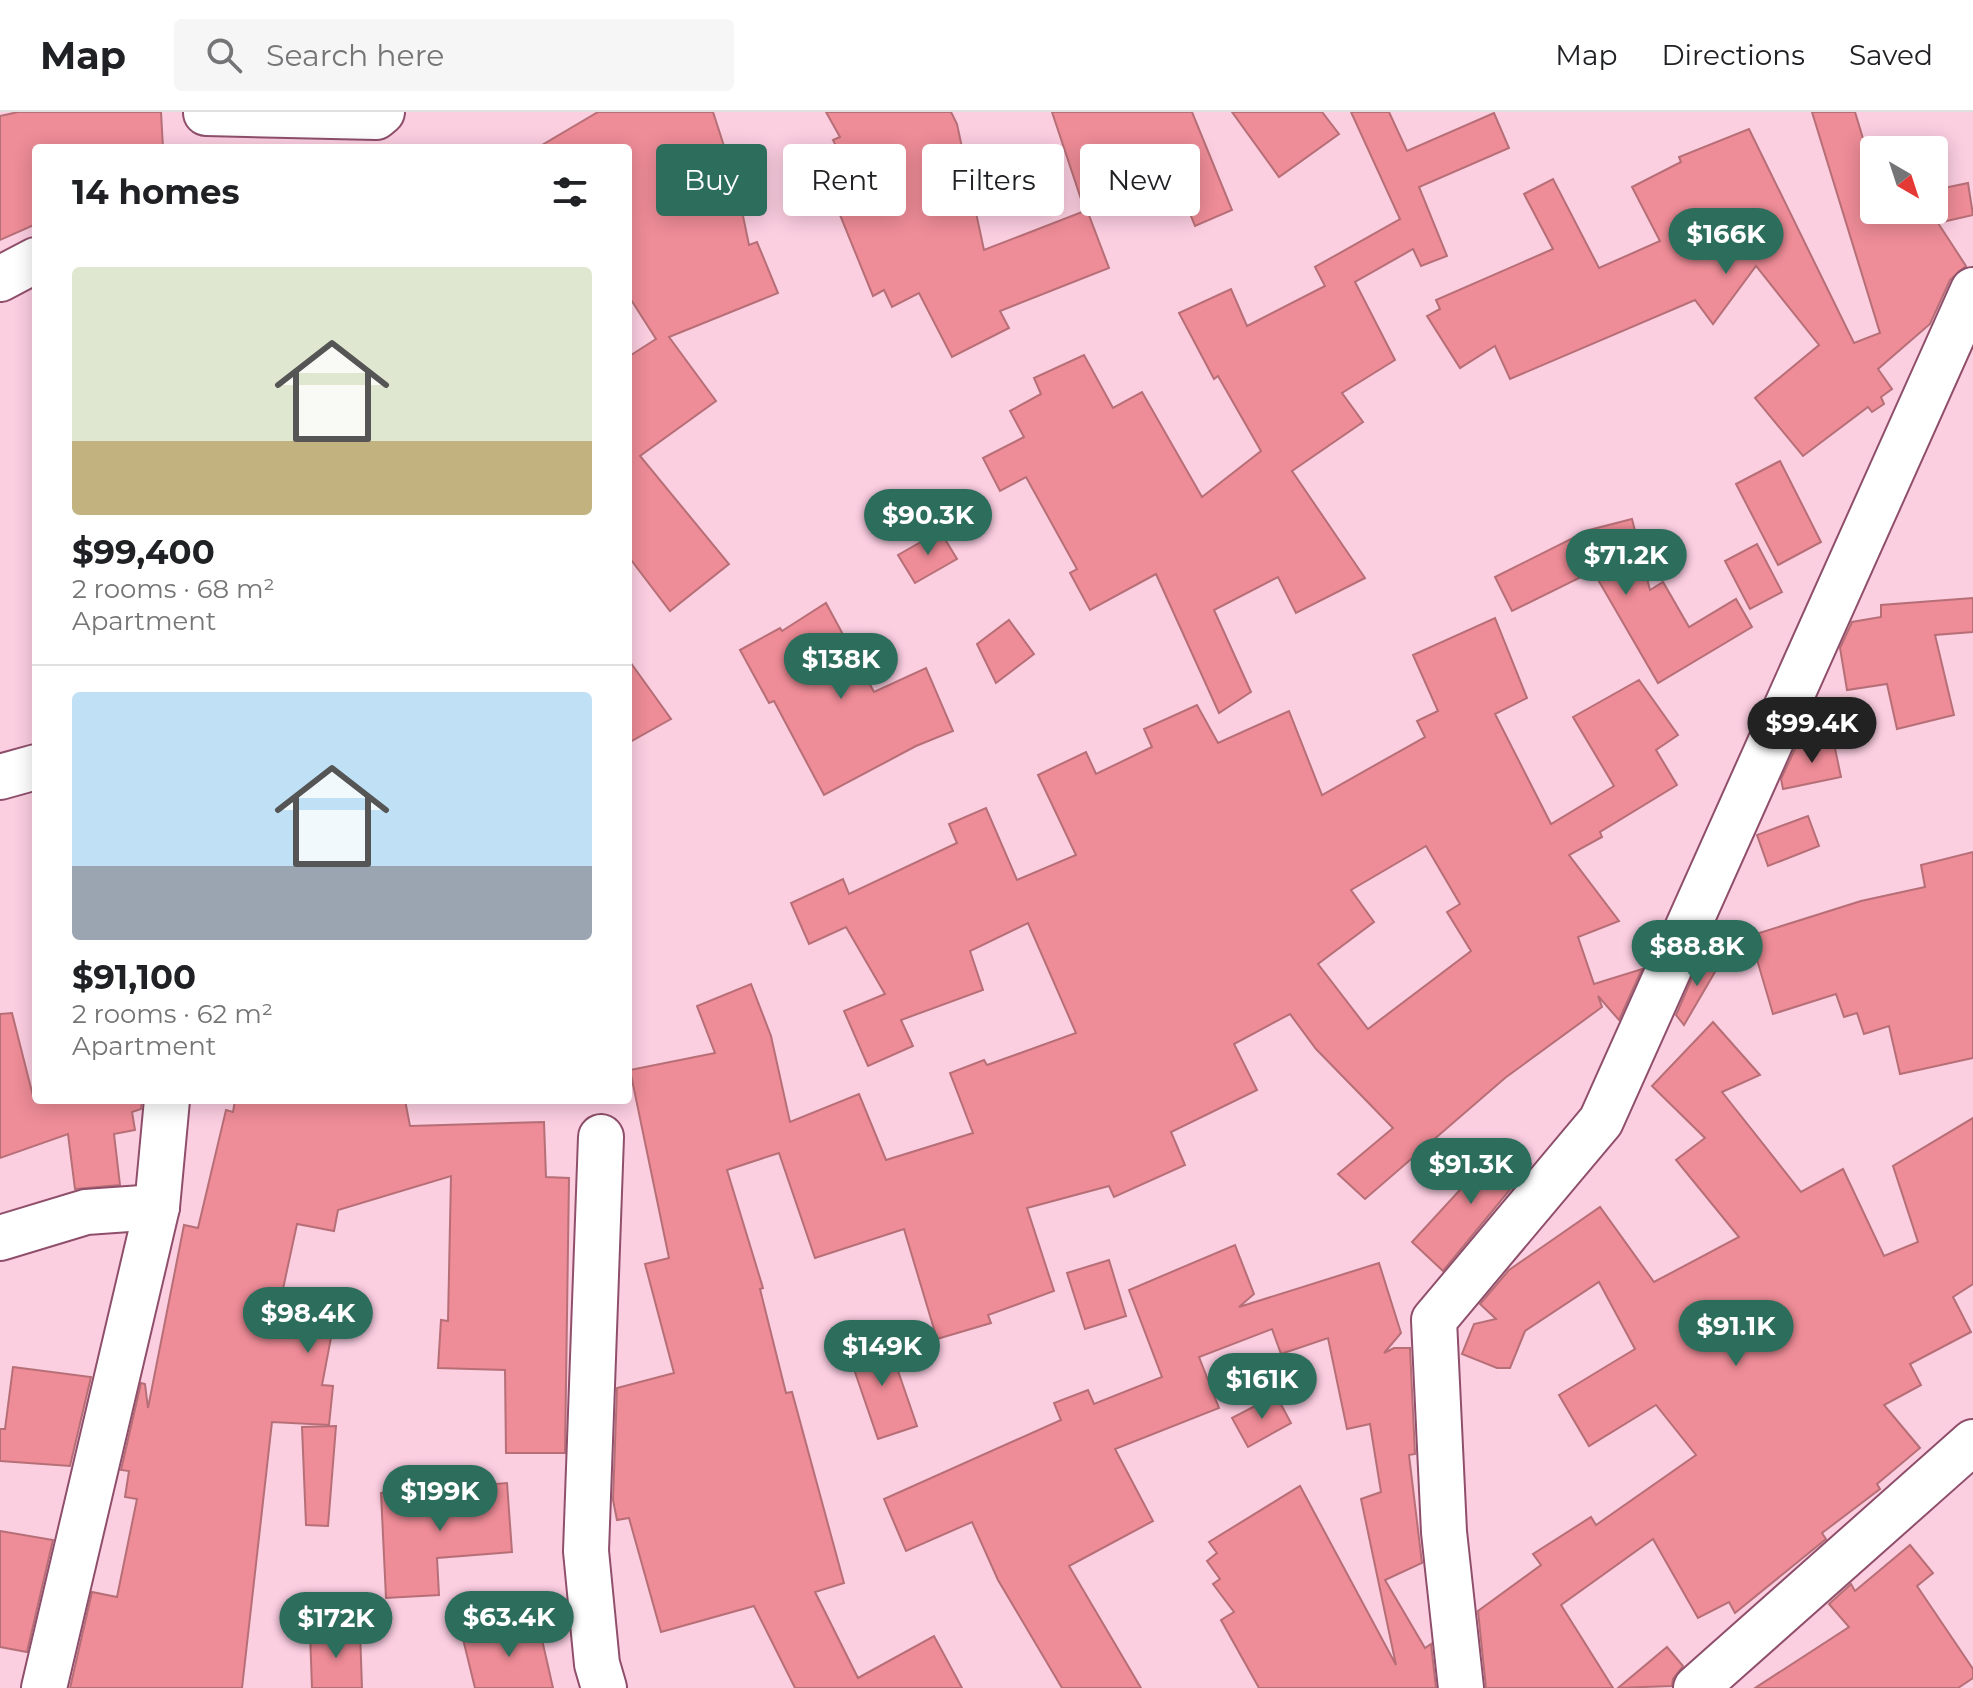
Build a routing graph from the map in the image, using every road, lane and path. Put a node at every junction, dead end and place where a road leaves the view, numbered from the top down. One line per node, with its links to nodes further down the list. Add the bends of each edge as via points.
1 (382, 112): 2 (street, via 376,117)
2 (206, 124)
3 (32, 262): 4 (street)
4 (0, 279)
5 (1973, 290): 15 (street, via 1601,1121 1434,1320 1444,1532)
6 (32, 768): 7 (street)
7 (0, 777)
8 (167, 1104): 10 (street)
9 (601, 1137): 14 (street, via 586,1551)
10 (157, 1207): 11 (street, via 86,1212); 13 (street)
11 (0, 1238)
12 (1973, 1442): 16 (street)
13 (44, 1688)
14 (604, 1688)
15 (1461, 1688)
16 (1696, 1688)

